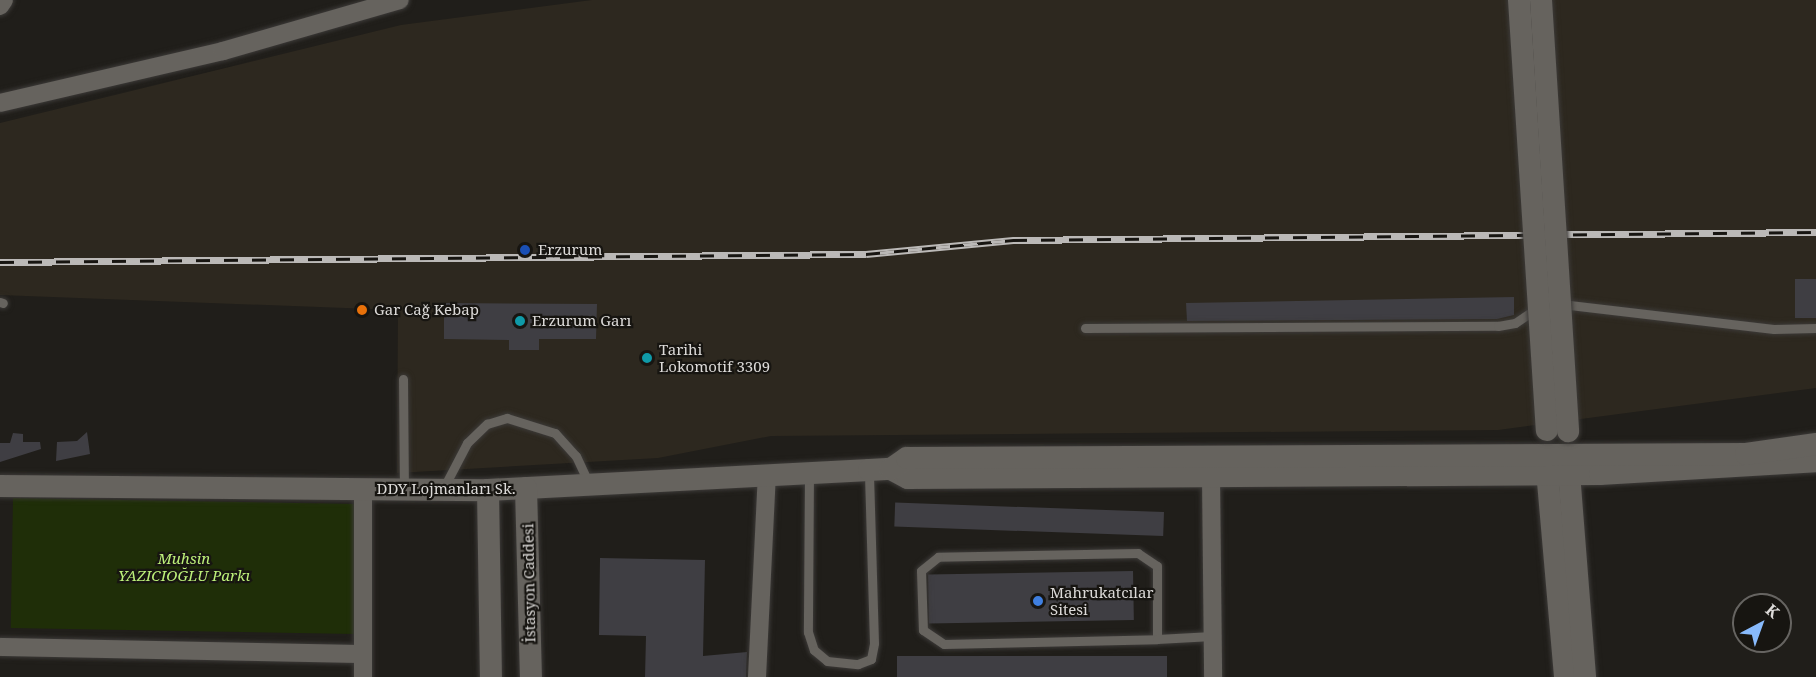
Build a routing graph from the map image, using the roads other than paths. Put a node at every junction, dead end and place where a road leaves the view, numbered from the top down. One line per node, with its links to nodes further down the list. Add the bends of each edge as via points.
1 (4, 0): 5 (street)
2 (400, 0): 6 (street, via 223,51)
3 (1519, 0): 11 (street, bridge)
4 (1541, 0): 11 (street, bridge)
5 (0, 6)
6 (0, 103)
7 (1085, 328): 8 (lane, via 1498,326 1515,323 1545,305 1569,303 1762,328)
8 (1816, 328)
9 (403, 379): 21 (lane)
10 (1816, 444): 11 (street, via 1746,454)
11 (1557, 452): 12 (street); 13 (street, via 907,458); 16 (street); 33 (street); 34 (street)
12 (1816, 461)
13 (880, 469): 14 (street, DDY Lojmanları Sk.); 14 (lane, via 874,643 871,659 858,664 827,661 814,650 808,632); 16 (street, via 908,478)
14 (809, 473): 15 (street, DDY Lojmanları Sk.)
15 (767, 475): 17 (street, DDY Lojmanları Sk.); 31 (street)
16 (1211, 475): 24 (street)
17 (589, 484): 19 (street, DDY Lojmanları Sk.); 22 (lane, via 576,456 555,433 507,418 487,424 467,442)
18 (0, 486): 20 (street, DDY Lojmanları Sk.)
19 (526, 488): 23 (street, DDY Lojmanları Sk.); 30 (street, İstasyon Caddesi)
20 (363, 489): 21 (street, DDY Lojmanları Sk.); 27 (street)
21 (404, 489): 22 (street, DDY Lojmanları Sk.)
22 (443, 490): 23 (street, DDY Lojmanları Sk.)
23 (488, 490): 29 (street)
24 (1212, 636): 25 (lane); 32 (street)
25 (1157, 639): 25 (lane, via 944,644 923,630 921,571 938,557 1138,553 1157,566)
26 (0, 647): 27 (street)
27 (363, 654): 28 (street)
28 (363, 677)
29 (490, 677)
30 (531, 677)
31 (757, 677)
32 (1213, 677)
33 (1565, 677)
34 (1585, 677)

